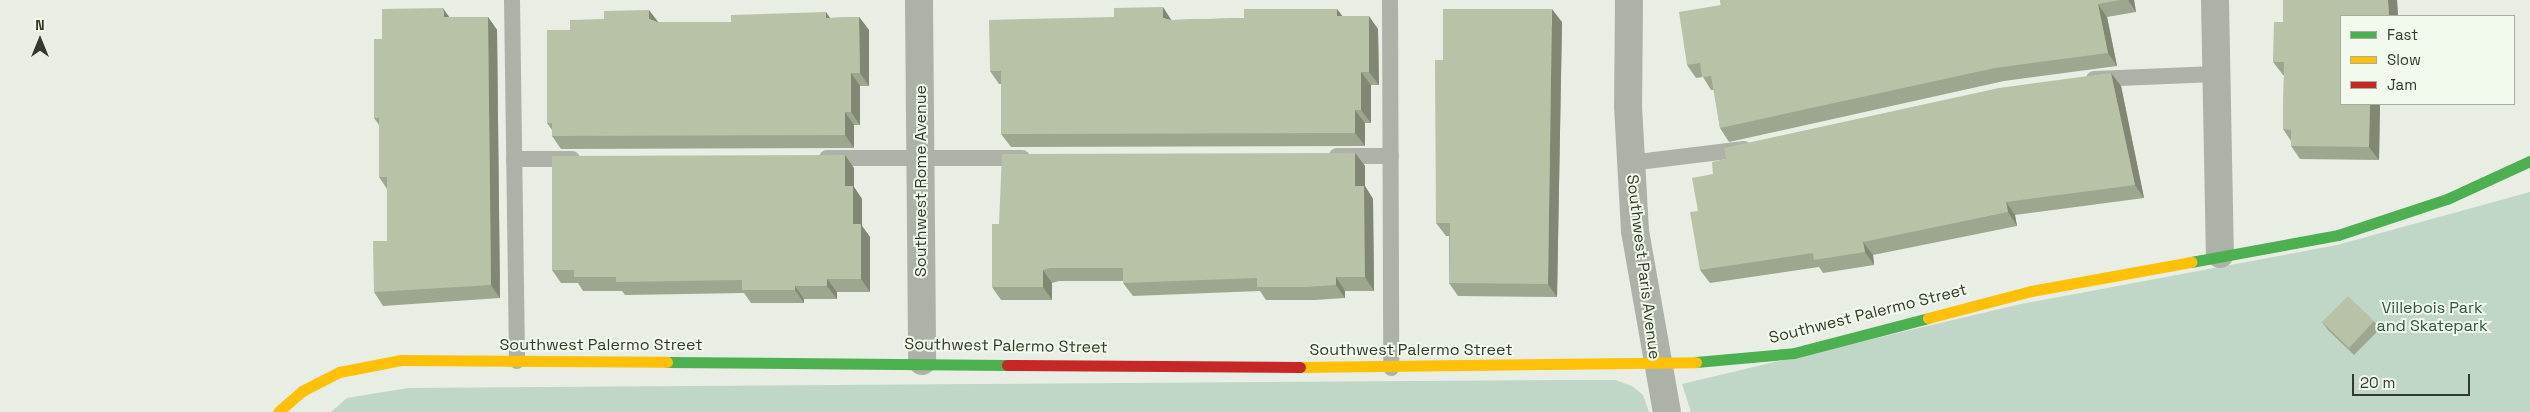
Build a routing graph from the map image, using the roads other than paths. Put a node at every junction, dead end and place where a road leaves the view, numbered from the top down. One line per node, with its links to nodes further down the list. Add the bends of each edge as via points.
1 (512, 0): 15 (lane)
2 (919, 0): 12 (street, Southwest Rome Avenue)
3 (1390, 0): 10 (lane)
4 (1629, 0): 17 (street, Southwest Paris Avenue)
5 (2215, 0): 6 (street)
6 (2216, 74): 7 (lane, via 2134,74); 18 (street)
7 (2077, 81)
8 (1766, 145): 17 (lane)
9 (1323, 156): 10 (lane)
10 (1392, 156): 22 (lane)
11 (811, 158): 12 (lane)
12 (920, 158): 13 (lane); 20 (street, Southwest Rome Avenue)
13 (1038, 158)
14 (594, 159): 15 (lane)
15 (514, 160): 19 (lane)
16 (2530, 162): 18 (street, Southwest Palermo Street, via 2447,199 2338,235)
17 (1630, 163): 21 (street, Southwest Paris Avenue)
18 (2220, 254): 21 (street, Southwest Palermo Street, via 1954,309 1794,353 1743,361)
19 (517, 361): 20 (street, Southwest Palermo Street); 23 (street, Southwest Palermo Street, via 401,360 339,372 302,391)
20 (922, 361): 22 (street, Southwest Palermo Street)
21 (1655, 363): 22 (street, Southwest Palermo Street); 24 (street, Southwest Paris Avenue)
22 (1392, 368)
23 (278, 412)
24 (1667, 412)

